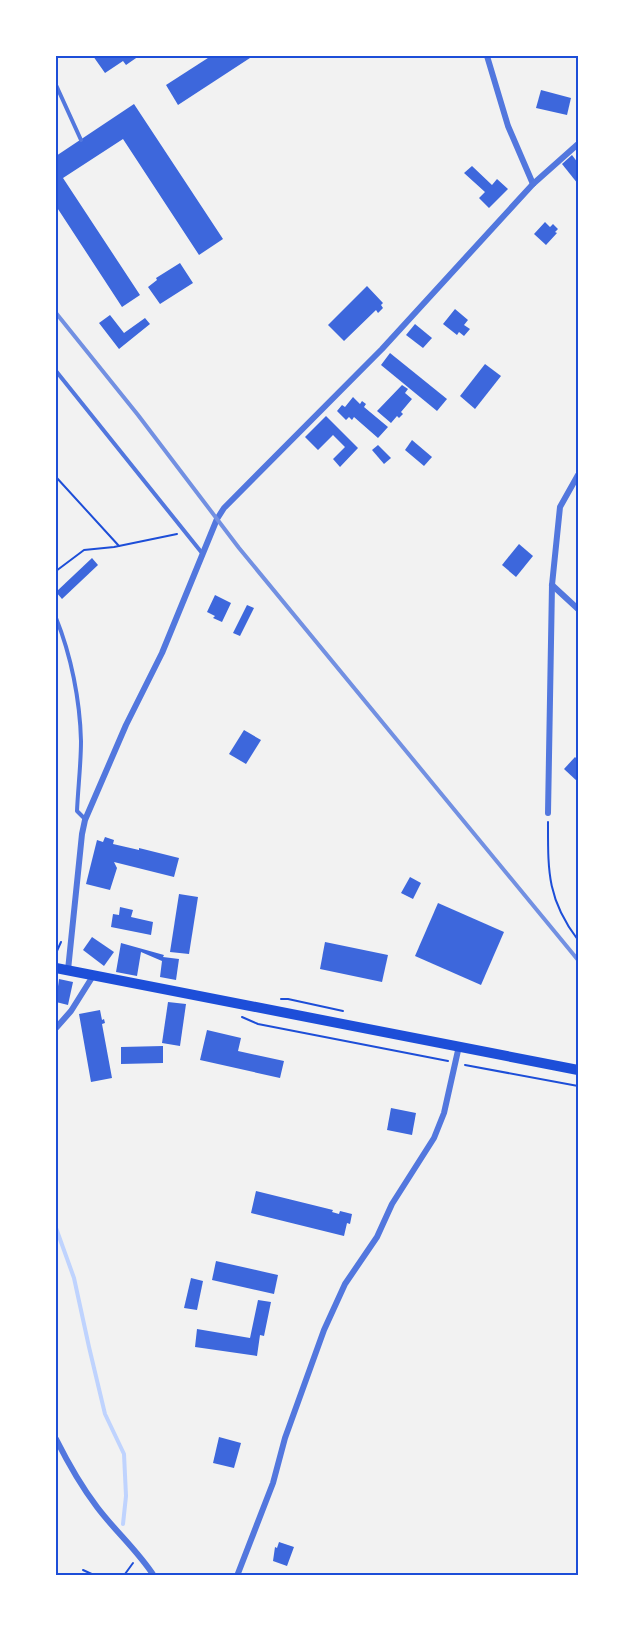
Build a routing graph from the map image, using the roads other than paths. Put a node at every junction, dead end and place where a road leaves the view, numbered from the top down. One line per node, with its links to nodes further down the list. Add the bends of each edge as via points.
1 (487, 56): 5 (street, via 508,126)
2 (56, 85): 3 (lane)
3 (81, 140)
4 (579, 144): 5 (street)
5 (533, 184): 8 (street, via 382,349 224,508)
6 (56, 371): 8 (lane)
7 (579, 475): 9 (street, via 560,507)
8 (203, 554): 13 (street)
9 (552, 585): 10 (street); 12 (street)
10 (579, 609)
11 (56, 618): 13 (lane, via 77,698 81,742 77,811)
12 (548, 813)
13 (85, 820): 15 (street)
14 (56, 968): 15 (main road)
15 (68, 970): 16 (main road)
16 (93, 976): 17 (street); 18 (main road)
17 (56, 1028)
18 (459, 1046): 19 (main road); 22 (street, via 444,1113 434,1138 345,1284 324,1330 273,1483)
19 (579, 1070)
20 (56, 1439): 21 (street, via 71,1471 98,1509)
21 (154, 1575)
22 (237, 1575)

